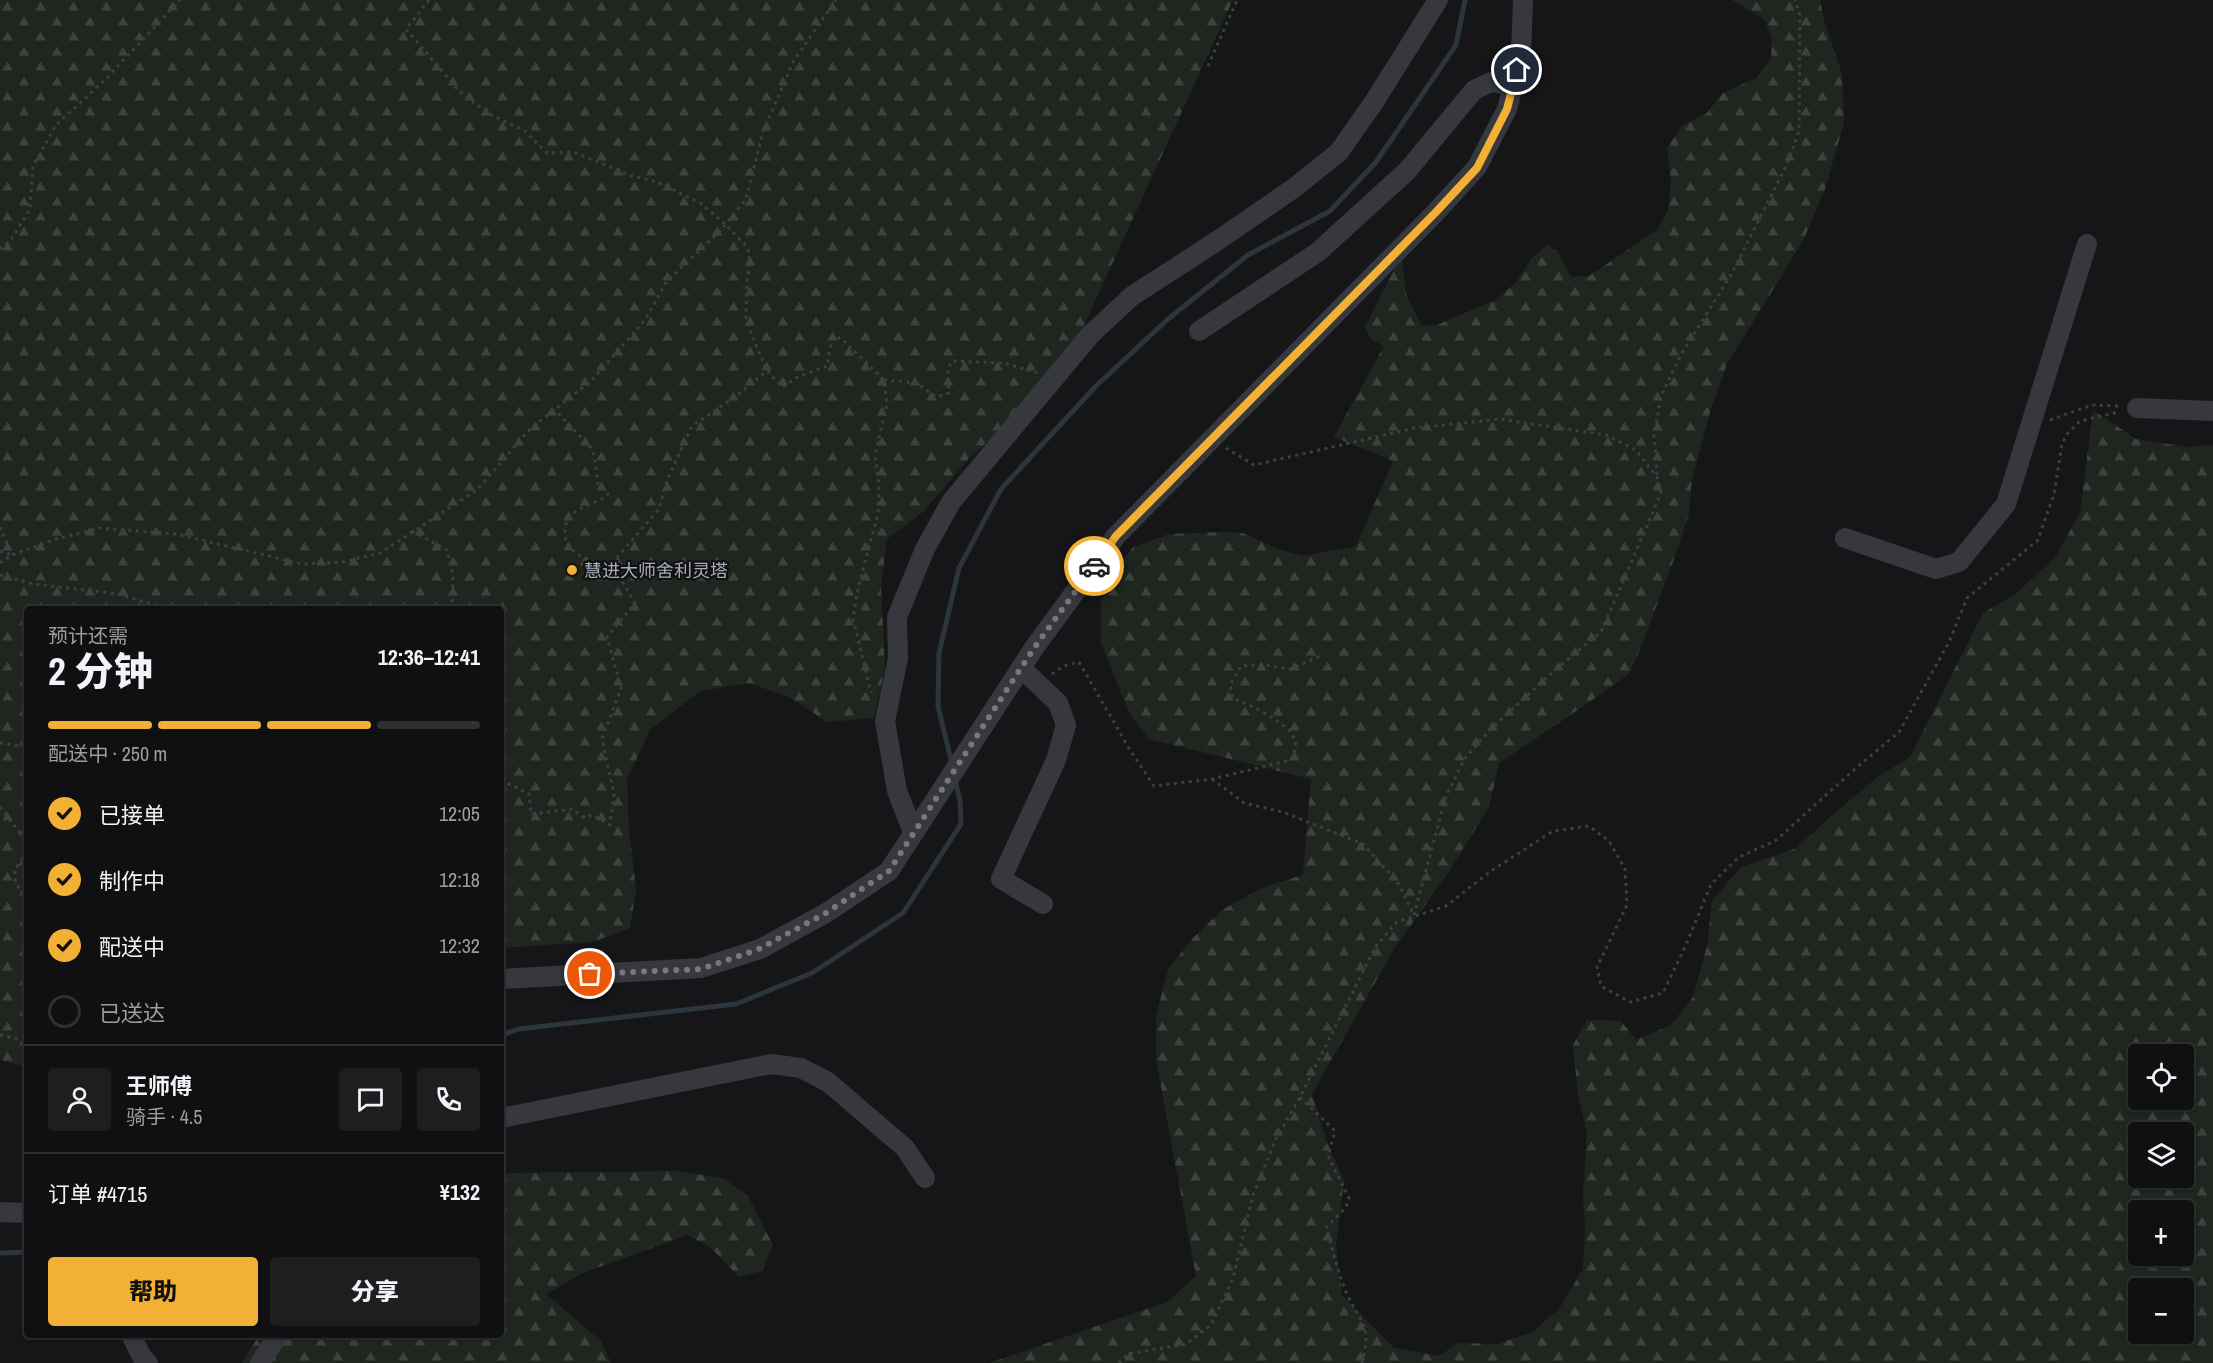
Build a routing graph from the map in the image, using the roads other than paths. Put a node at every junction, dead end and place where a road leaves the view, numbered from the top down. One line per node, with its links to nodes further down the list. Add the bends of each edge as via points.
1 (1438, 0): 10 (street, via 1339,152 1294,188 1132,296 1090,334 951,502 925,549 897,617 898,658 885,721 897,791)
2 (1522, 0): 3 (street, via 1521,55)
3 (1513, 86): 5 (street, via 1491,82 1474,90 1407,171 1318,252); 9 (street, via 1507,109 1477,168 1116,536)
4 (2087, 244): 8 (street, via 2006,504 1959,562 1936,569)
5 (1199, 331)
6 (2137, 408): 7 (street)
7 (2213, 411)
8 (1845, 538)
9 (1021, 668): 10 (street); 11 (street, via 1058,703 1066,725 1056,760 1001,879)
10 (913, 832): 12 (street, via 889,871 826,913 759,949 701,969)
11 (1043, 904)
12 (504, 979)
13 (504, 1117): 14 (street, via 771,1064 801,1068 828,1082 904,1148)
14 (926, 1178)
15 (0, 1212): 16 (street)
16 (24, 1213)
17 (133, 1338): 19 (street)
18 (276, 1338): 20 (street)
19 (148, 1363)
20 (260, 1363)

